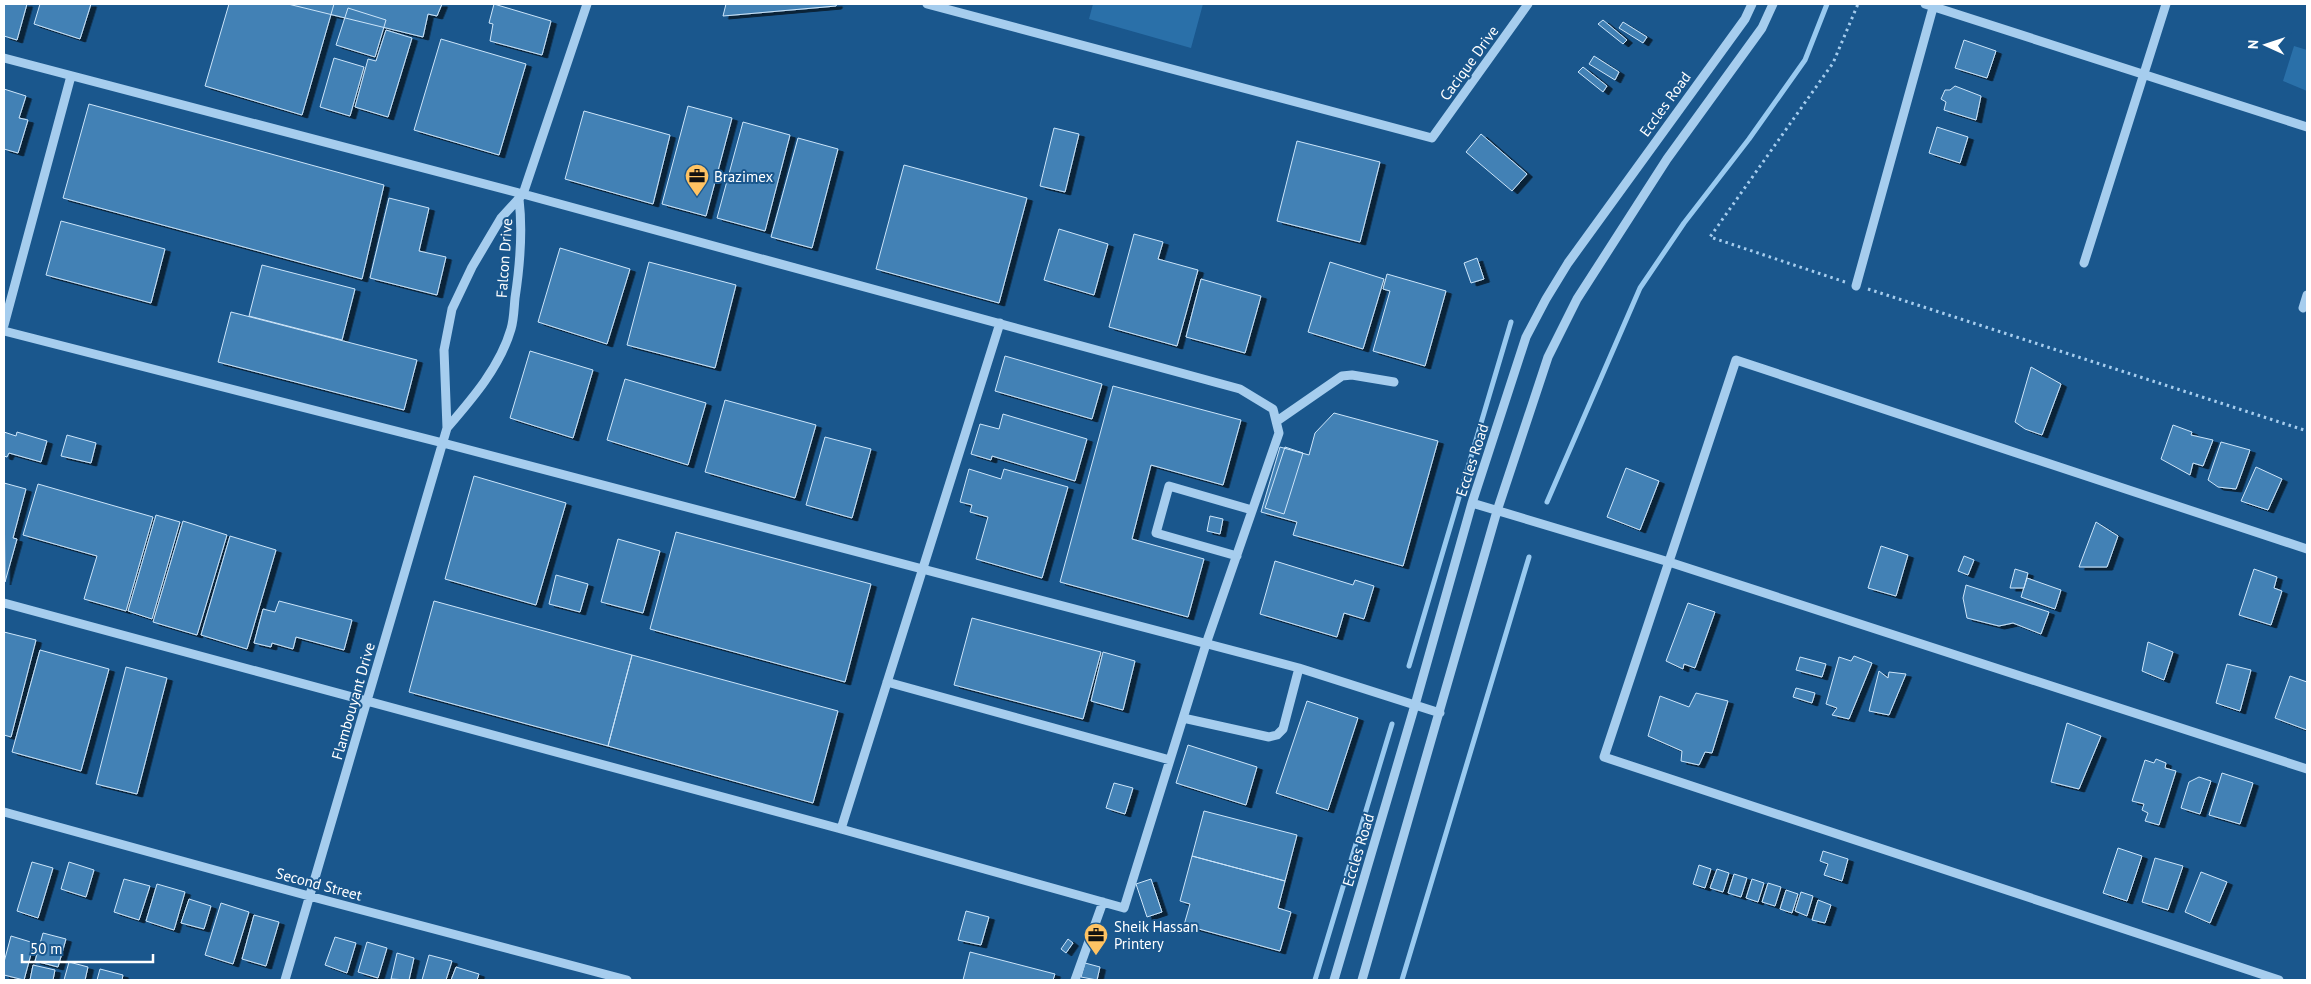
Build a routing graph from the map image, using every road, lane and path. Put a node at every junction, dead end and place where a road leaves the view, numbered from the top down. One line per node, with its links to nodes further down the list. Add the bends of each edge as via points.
1 (587, 4): 13 (street, Falcon Drive)
2 (927, 4): 3 (street, Cacique Drive, via 1432,138)
3 (1528, 4)
4 (1752, 4): 26 (street, Eccles Road, via 1546,299 1526,337)
5 (1773, 4): 28 (street, via 1762,28 1667,159 1577,299 1548,357)
6 (1858, 4): 15 (path, via 1834,63 1710,237)
7 (2166, 4): 10 (street)
8 (1931, 5): 10 (street); 15 (street)
9 (4, 58): 11 (street)
10 (2143, 74): 12 (street); 14 (street)
11 (71, 76): 13 (street); 19 (street)
12 (2307, 127)
13 (521, 196): 18 (street); 23 (street, Falcon Drive, via 518,277 511,329 493,368 470,403); 23 (street, Falcon Drive, via 501,218 452,309 444,350)
14 (2084, 263)
15 (1856, 286): 24 (path)
16 (2307, 295): 17 (street)
17 (2303, 308)
18 (1000, 323): 22 (street, via 1240,389 1273,409); 32 (street)
19 (4, 325)
20 (4, 331): 25 (street)
21 (1394, 382): 22 (street, via 1342,376)
22 (1277, 421): 27 (street, via 1280,433)
23 (447, 428): 25 (street, Flambouyant Drive)
24 (2307, 431)
25 (443, 443): 32 (street); 37 (street, Flambouyant Drive)
26 (1472, 503): 28 (street); 38 (street, Eccles Road)
27 (1252, 510): 30 (street); 30 (street, via 1169,486 1156,533)
28 (1497, 511): 31 (street); 39 (street)
29 (2307, 549): 31 (street, via 1736,360)
30 (1237, 556): 34 (street)
31 (1669, 562): 42 (street); 52 (street, via 1604,757)
32 (922, 570): 34 (street); 36 (street)
33 (4, 604): 37 (street)
34 (1206, 644): 35 (street); 40 (street)
35 (1299, 668): 38 (street); 40 (street, via 1283,729 1277,735 1269,737)
36 (887, 682): 41 (street); 44 (street)
37 (368, 702): 44 (street); 45 (street, Flambouyant Drive)
38 (1415, 705): 39 (street); 50 (street, Eccles Road)
39 (1440, 712): 51 (street)
40 (1183, 718): 41 (street)
41 (1170, 760): 46 (street, via 1124,908)
42 (2307, 770)
43 (4, 812): 45 (street, Second Street)
44 (841, 829): 46 (street)
45 (309, 896): 47 (street, Flambouyant Drive); 48 (street, Second Street)
46 (1104, 902): 49 (street)
47 (284, 980)
48 (628, 980)
49 (1075, 980)
50 (1334, 980)
51 (1362, 980)
52 (2279, 980)

